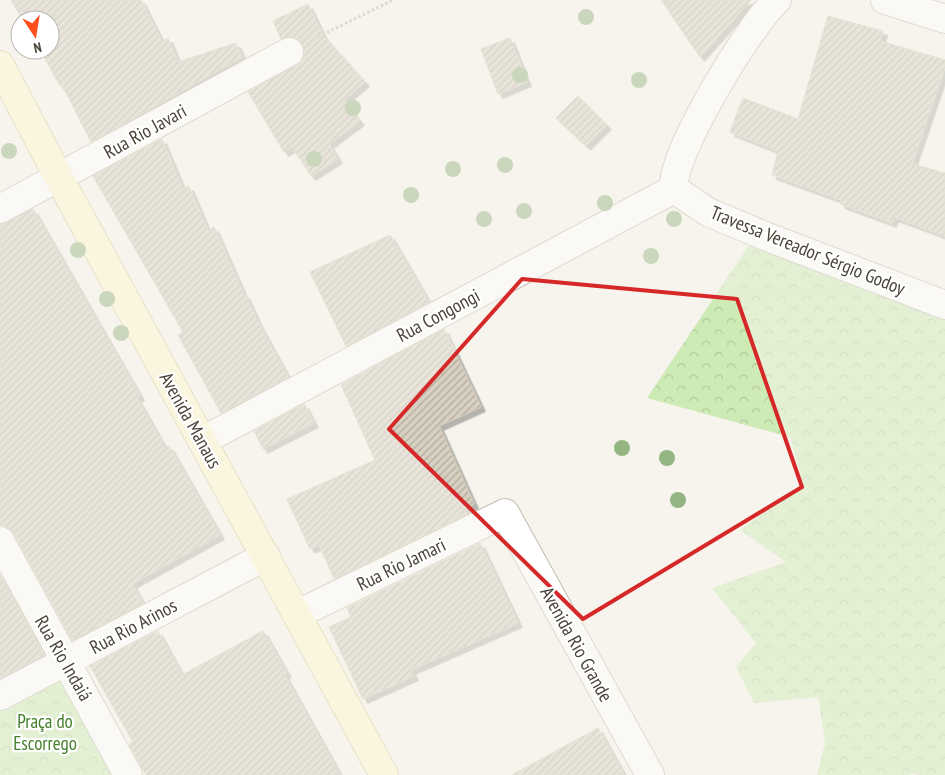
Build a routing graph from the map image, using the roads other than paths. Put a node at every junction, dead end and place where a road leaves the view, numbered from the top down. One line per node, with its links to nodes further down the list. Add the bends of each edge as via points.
1 (777, 0): 7 (street, via 743,43 695,128 674,171)
2 (885, 0): 3 (street)
3 (945, 20)
4 (289, 52): 6 (street, Rua Rio Javari)
5 (0, 64): 6 (main road, Avenida Manaus)
6 (59, 178): 8 (street, Rua Rio Javari); 10 (main road, Avenida Manaus)
7 (674, 189): 9 (street, Travessa Vereador Sérgio Godoy, via 708,212); 10 (street, Rua Congongi)
8 (0, 209)
9 (945, 305)
10 (202, 441): 13 (main road, Avenida Manaus)
11 (505, 513): 14 (street, Rua Rio Jamari); 19 (street, Avenida Rio Grande)
12 (0, 542): 15 (street, Rua Rio Indaiá)
13 (266, 556): 14 (main road, Avenida Manaus); 15 (street, Rua Rio Arinos)
14 (298, 614): 18 (main road, Avenida Manaus)
15 (67, 661): 16 (street, Rua Rio Arinos); 17 (street, Rua Rio Indaiá)
16 (0, 696)
17 (128, 775)
18 (384, 775)
19 (650, 775)

